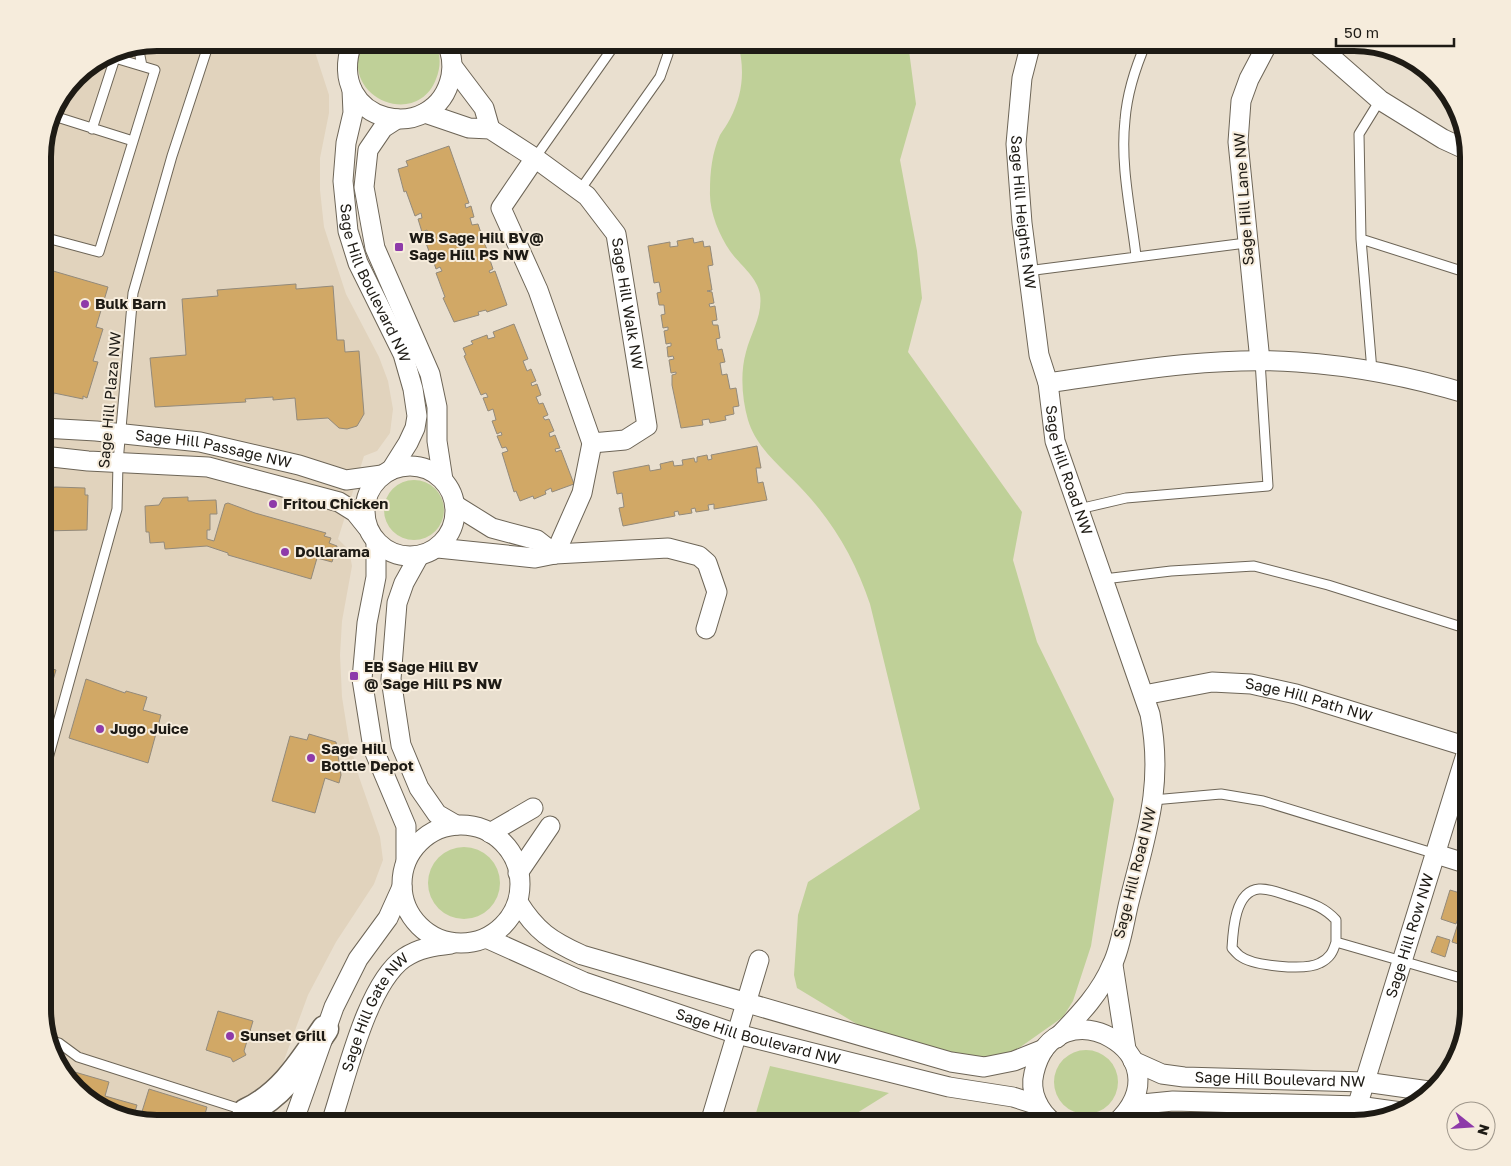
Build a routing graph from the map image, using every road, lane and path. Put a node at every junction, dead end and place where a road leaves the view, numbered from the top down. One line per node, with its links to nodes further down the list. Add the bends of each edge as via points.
1 (206, 51): 36 (lane, Sage Hill Plaza NW, via 133,293)
2 (346, 51): 14 (street, Sage Hill Boulevard NW, via 347,74)
3 (610, 51): 23 (lane)
4 (667, 51): 24 (lane, via 660,77)
5 (1029, 51): 30 (street, Sage Hill Heights NW, via 1022,78 1016,144)
6 (1142, 51): 28 (lane, via 1125,120 1125,163)
7 (1263, 51): 27 (street, Sage Hill Lane NW, via 1241,101 1238,122)
8 (1325, 51): 15 (street)
9 (451, 52): 16 (street, via 449,86); 20 (street, via 484,108)
10 (139, 53): 13 (lane)
11 (118, 59): 13 (lane)
12 (114, 61): 19 (lane)
13 (142, 66): 21 (lane, via 156,70)
14 (352, 90): 18 (street, via 374,113); 40 (street, Sage Hill Boulevard NW, via 353,113 346,143 344,181 348,231 358,263 403,354 413,389 416,416 408,443)
15 (1380, 100): 22 (street); 25 (lane, via 1359,134)
16 (425, 113): 18 (street); 20 (street, Sage Hill Walk NW, via 469,128)
17 (59, 119): 19 (lane)
18 (398, 119): 41 (street, Sage Hill Boulevard NW, via 384,128 368,150 364,187 375,248 430,374 437,407)
19 (92, 129): 21 (lane)
20 (490, 129): 23 (street, Sage Hill Walk NW)
21 (133, 141): 26 (lane, via 100,252)
22 (1459, 146)
23 (535, 158): 24 (street, Sage Hill Walk NW); 37 (street, via 501,208 538,290)
24 (580, 190): 37 (street, Sage Hill Walk NW, via 616,234 646,426 625,440)
25 (1360, 238): 29 (lane); 32 (lane)
26 (51, 239)
27 (1246, 243): 28 (lane); 31 (street, Sage Hill Lane NW)
28 (1136, 256): 30 (lane)
29 (1460, 270)
30 (1027, 271): 33 (street, Sage Hill Heights NW, via 1039,356)
31 (1260, 361): 32 (street, Sage Hill Road NW); 33 (street, Sage Hill Road NW, via 1200,363); 43 (lane, via 1268,486 1126,498)
32 (1372, 371): 34 (street, Sage Hill Road NW)
33 (1048, 383): 43 (street, Sage Hill Road NW, via 1056,441)
34 (1460, 392)
35 (51, 429): 36 (street, Sage Hill Passage NW)
36 (120, 433): 39 (lane, Sage Hill Plaza NW); 40 (street, Sage Hill Passage NW, via 200,442 346,480)
37 (592, 442): 46 (street, via 582,494)
38 (51, 457): 39 (street, Sage Hill Passage NW)
39 (118, 462): 44 (street, Sage Hill Passage NW, via 208,467 339,502 355,512); 53 (lane, Sage Hill Plaza NW, via 117,510)
40 (386, 472): 41 (street, via 405,466 419,466); 44 (street, via 374,483 365,504)
41 (443, 480): 42 (street)
42 (455, 504): 45 (street, via 452,528); 46 (street, via 492,528 537,540)
43 (1079, 509): 48 (street, Sage Hill Road NW)
44 (371, 534): 47 (street, via 396,555); 61 (street, via 376,577 362,680 374,748 406,826)
45 (438, 548): 46 (street, via 536,558); 47 (street)
46 (555, 554): 50 (street, via 668,548 699,556 707,563 717,592)
47 (419, 556): 57 (street, via 397,603 391,679 401,745 419,788 437,814)
48 (1104, 579): 49 (lane, via 1254,566 1328,585); 51 (street, Sage Hill Road NW)
49 (1460, 626)
50 (706, 629)
51 (1144, 694): 52 (street, Sage Hill Path NW, via 1212,682 1251,684 1296,694); 55 (street, Sage Hill Road NW, via 1155,744 1156,787)
52 (1460, 745)
53 (51, 748)
54 (1460, 774): 60 (street, Sage Hill Row NW)
55 (1153, 800): 60 (lane, via 1221,794 1263,801); 71 (street, Sage Hill Road NW)
56 (532, 808): 59 (street)
57 (456, 825): 59 (street, via 474,826); 61 (street, via 440,828 426,836)
58 (550, 826): 63 (street)
59 (490, 833): 63 (street, via 509,850)
60 (1436, 854): 62 (street); 70 (street, Sage Hill Row NW)
61 (406, 860): 64 (street)
62 (1460, 862)
63 (518, 873): 65 (street)
64 (402, 888): 68 (street, via 405,904 413,919 425,931); 74 (street, via 388,918 358,959)
65 (518, 902): 66 (street, via 505,924); 73 (street, Sage Hill Boulevard NW, via 543,934 559,945 582,955)
66 (486, 938): 68 (street); 75 (street, Sage Hill Boulevard NW, via 584,982)
67 (1336, 942): 67 (lane, via 1336,920 1318,905 1257,889 1246,896 1236,911 1232,948 1240,957 1256,963 1291,967 1319,964 1331,955); 70 (lane)
68 (457, 943): 85 (street, Sage Hill Gate NW, via 423,948 403,958 387,974 364,1022)
69 (759, 960): 73 (street)
70 (1403, 961): 72 (lane); 79 (street, Sage Hill Row NW)
71 (1113, 965): 77 (street, Sage Hill Road NW, via 1086,1009); 78 (street, Sage Hill Road NW)
72 (1460, 978)
73 (746, 1004): 75 (street); 77 (street, Sage Hill Boulevard NW, via 967,1065 984,1067 1014,1061)
74 (325, 1029): 82 (street, via 288,1081 263,1104); 84 (street)
75 (737, 1034): 86 (street); 87 (street, Sage Hill Boulevard NW, via 949,1087 1013,1097)
76 (57, 1042): 82 (lane, via 78,1057)
77 (1050, 1043): 78 (street, Sage Hill Boulevard NW, via 1070,1031 1093,1030 1115,1038); 88 (street, via 1037,1062 1033,1076 1034,1091)
78 (1130, 1055): 79 (street, Sage Hill Boulevard NW, via 1162,1074); 81 (street, Sage Hill Road NW, via 1137,1074)
79 (1365, 1082): 80 (street, Sage Hill Boulevard NW); 90 (street, Sage Hill Row NW)
80 (1421, 1090)
81 (1132, 1105): 89 (street); 90 (street, Sage Hill Boulevard NW, via 1173,1101)
82 (246, 1112): 83 (lane)
83 (256, 1115)
84 (296, 1115)
85 (334, 1115)
86 (713, 1115)
87 (1042, 1115)
88 (1046, 1115)
89 (1124, 1115)
90 (1355, 1115)

